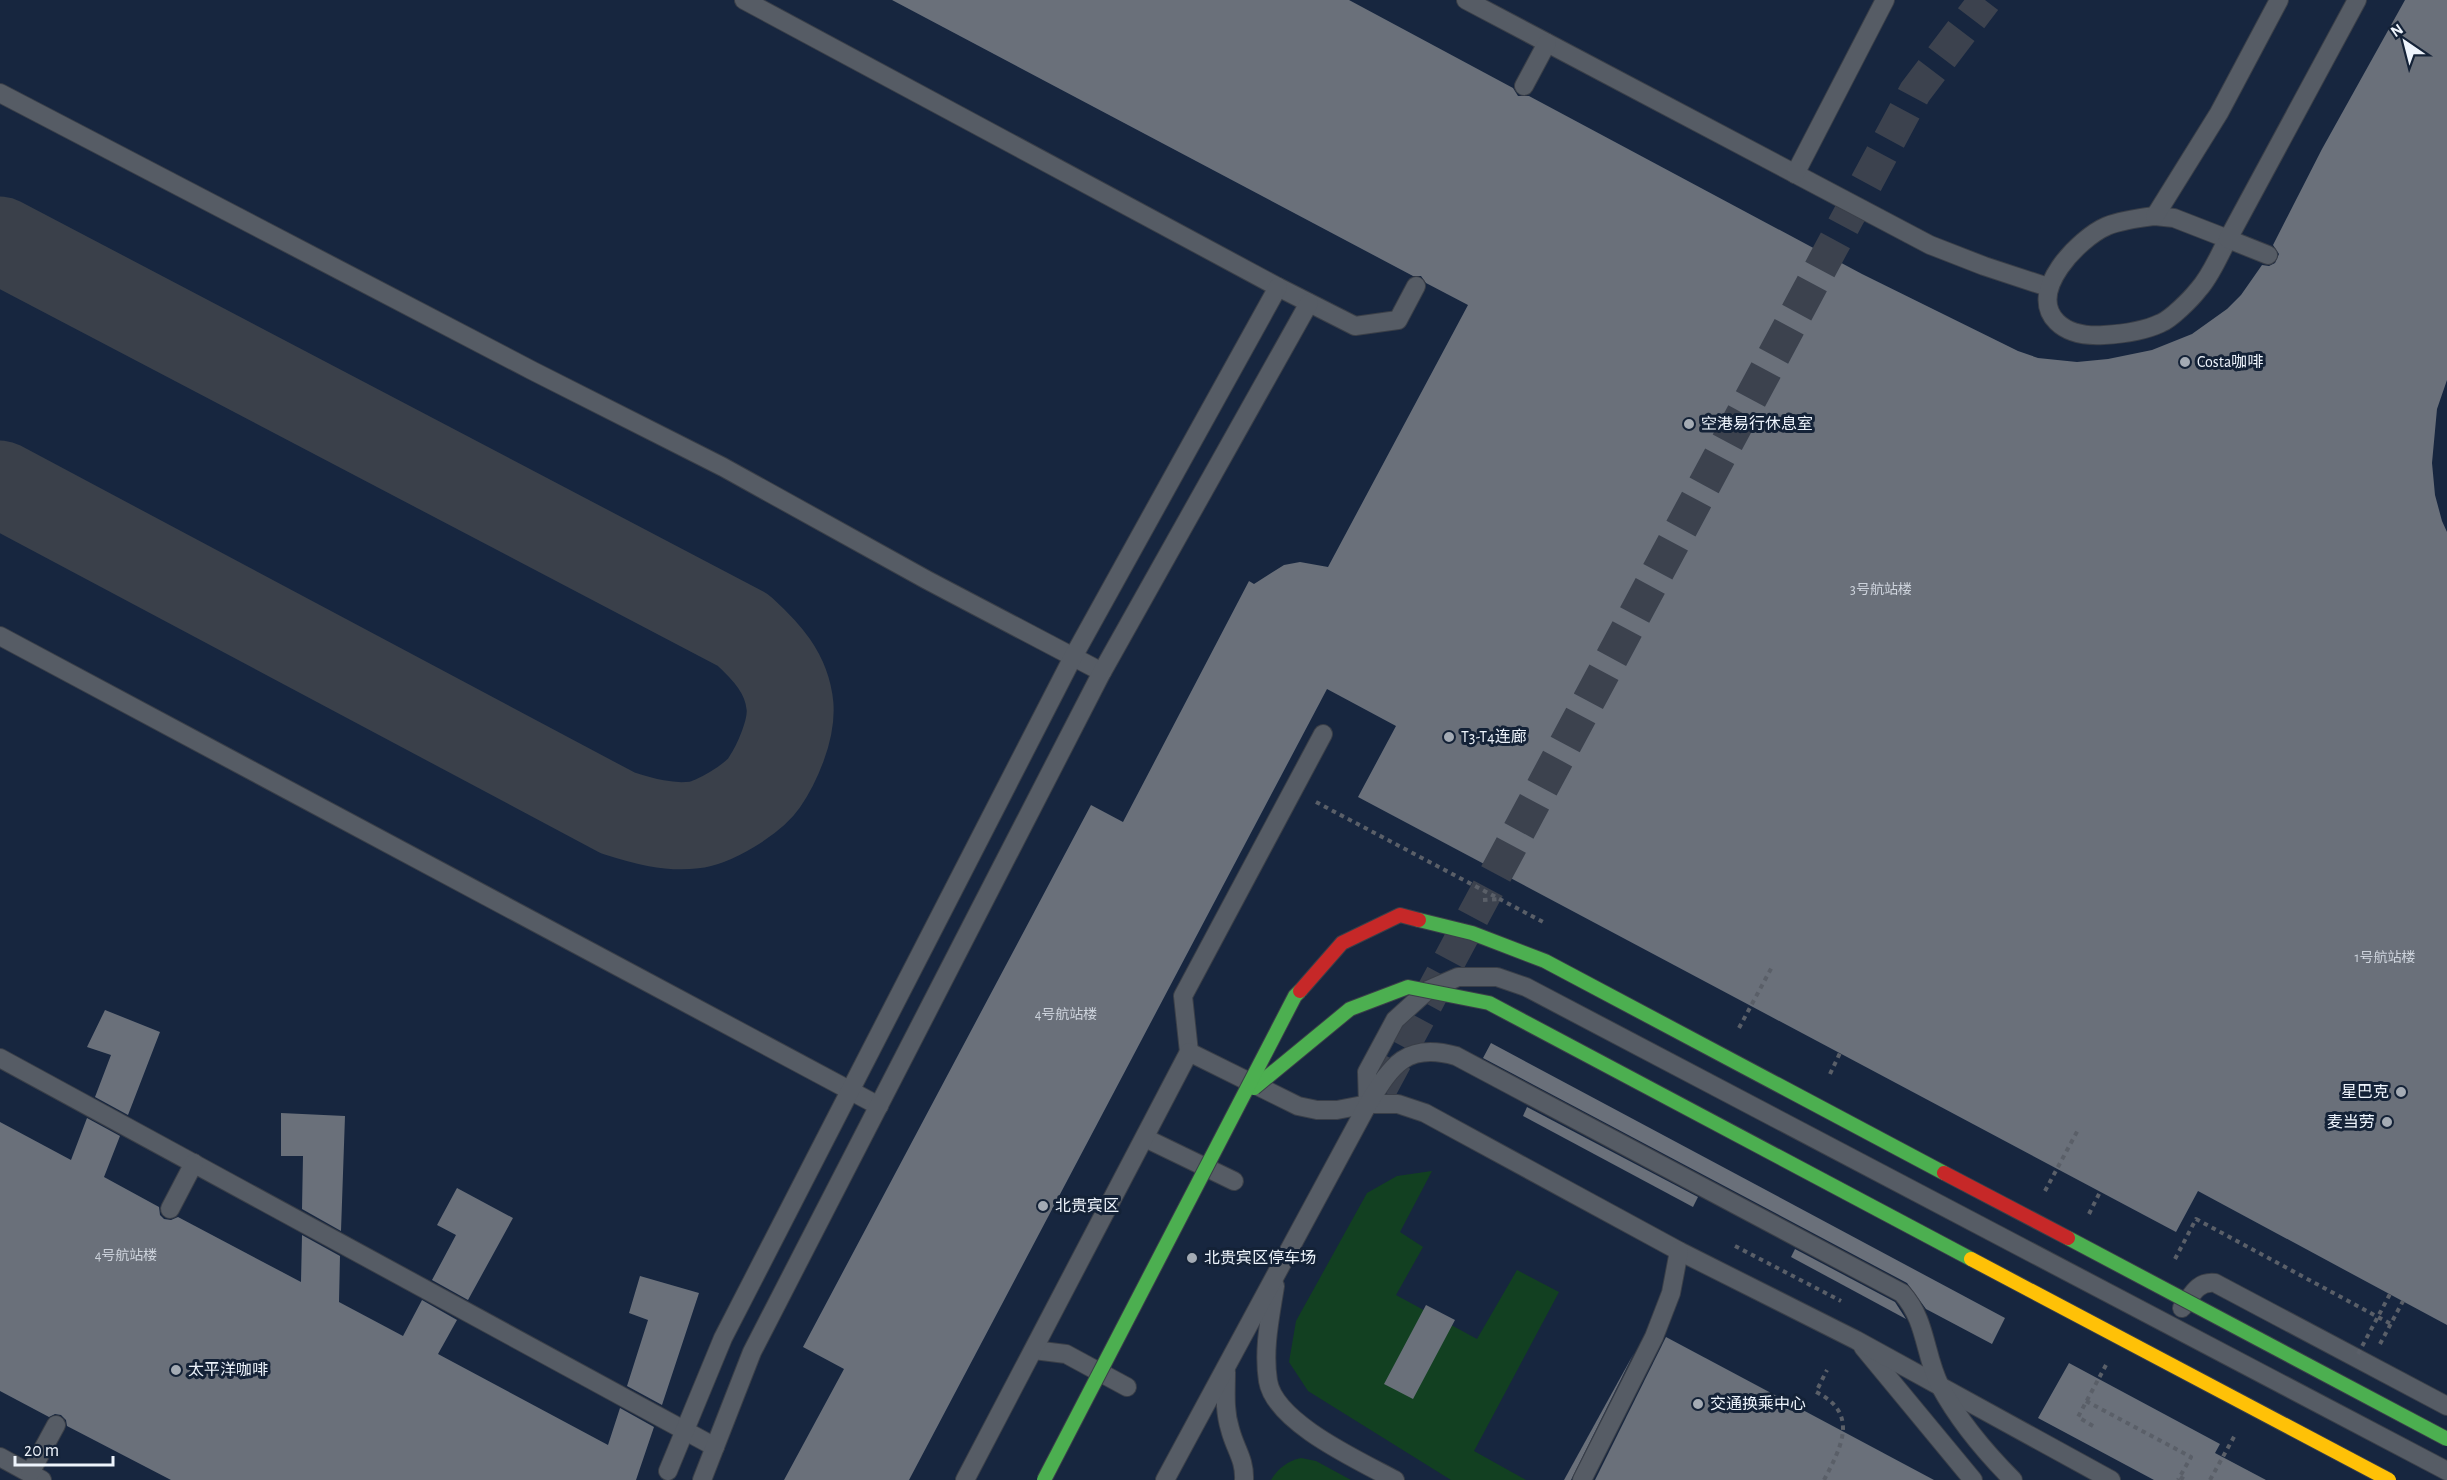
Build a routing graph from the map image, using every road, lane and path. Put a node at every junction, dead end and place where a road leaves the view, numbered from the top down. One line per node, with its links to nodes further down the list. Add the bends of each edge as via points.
1 (744, 0): 14 (lane)
2 (1466, 0): 6 (lane)
3 (1885, 0): 9 (lane)
4 (2279, 0): 10 (lane, via 2219,113)
5 (2357, 0): 11 (lane)
6 (1547, 43): 7 (lane); 9 (lane)
7 (1524, 86)
8 (0, 93): 18 (lane, via 723,467)
9 (1795, 174): 15 (lane, via 1930,245)
10 (2156, 216): 11 (lane, via 2174,218); 15 (lane, via 2105,227 2080,245)
11 (2228, 239): 12 (lane); 15 (lane, via 2200,289 2163,323 2121,334 2084,336 2056,322)
12 (2268, 255)
13 (1416, 286): 16 (lane, via 1398,320 1355,326)
14 (1278, 287): 16 (lane); 18 (lane)
15 (2048, 287)
16 (1309, 303): 19 (lane)
17 (0, 636): 31 (lane)
18 (1073, 657): 19 (lane); 31 (lane)
19 (1102, 672): 34 (lane)
20 (1323, 734): 21 (lane)
21 (1293, 790): 22 (path); 25 (lane, via 1183,996)
22 (1552, 927)
23 (1731, 1022): 24 (path)
24 (1740, 1028)
25 (1190, 1052): 33 (lane, via 1298,1106 1337,1110); 35 (lane)
26 (1840, 1053): 29 (path)
27 (0, 1058): 36 (lane)
28 (1819, 1070): 29 (path)
29 (1829, 1075): 30 (path)
30 (1839, 1081)
31 (850, 1090): 34 (lane); 63 (lane, via 723,1338)
32 (1241, 1099): 65 (main road, bridge, via 1295,996 1342,943 1400,915 1472,933 1545,961); 74 (main road, bridge); 85 (main road, bridge, via 1350,1009 1408,987 1489,1003)
33 (1368, 1104): 46 (lane, via 1398,1104 1425,1113); 48 (lane); 50 (lane, via 1366,1072 1395,1020 1428,990 1448,981 1458,977 1497,977 1536,993); 57 (lane, via 1386,1075 1405,1057 1426,1050 1456,1056 1902,1293 1918,1314)
34 (879, 1106): 66 (lane, via 752,1352)
35 (1145, 1138): 37 (lane); 53 (lane)
36 (194, 1163): 41 (lane); 63 (lane)
37 (1234, 1181)
38 (2037, 1187): 39 (path)
39 (2047, 1192)
40 (2100, 1192): 43 (path)
41 (170, 1209)
42 (2078, 1209): 43 (path)
43 (2088, 1215): 44 (path)
44 (2098, 1220)
45 (1735, 1246): 49 (path)
46 (1679, 1251): 52 (lane); 78 (lane, via 1671,1293 1654,1338)
47 (2165, 1255): 51 (path, via 2174,1260 2196,1219)
48 (1277, 1272): 55 (lane); 77 (lane, via 1266,1344 1269,1384 1282,1410 1316,1436)
49 (1847, 1304)
50 (2165, 1322): 60 (lane, via 2179,1312 2199,1285 2215,1283); 69 (lane)
51 (2391, 1324)
52 (1856, 1340): 57 (lane); 80 (lane)
53 (1034, 1350): 58 (lane, via 1066,1354); 73 (lane)
54 (2109, 1361): 59 (path)
55 (1226, 1367): 75 (lane); 76 (lane, via 1226,1411 1245,1466)
56 (1827, 1370): 79 (path, via 1816,1392 1833,1402 1841,1413 1844,1430 1838,1455)
57 (1940, 1385): 81 (lane, via 1986,1453); 82 (lane)
58 (1127, 1387)
59 (2086, 1401): 62 (path, via 2078,1417); 71 (path, via 2191,1457)
60 (2447, 1406)
61 (56, 1425): 70 (lane)
62 (2093, 1426)
63 (685, 1430): 66 (lane); 68 (lane)
64 (2238, 1430): 84 (path)
65 (2447, 1439)
66 (715, 1447): 72 (lane)
67 (0, 1457): 70 (lane)
68 (668, 1471)
69 (2447, 1471)
70 (36, 1477)
71 (2179, 1479): 83 (path)
72 (702, 1480)
73 (965, 1480)
74 (1044, 1480)
75 (1165, 1480)
76 (1244, 1480)
77 (1395, 1480)
78 (1582, 1480)
79 (1824, 1480)
80 (1972, 1480)
81 (2013, 1480)
82 (2111, 1480)
83 (2185, 1480)
84 (2210, 1480)
85 (2389, 1480)

